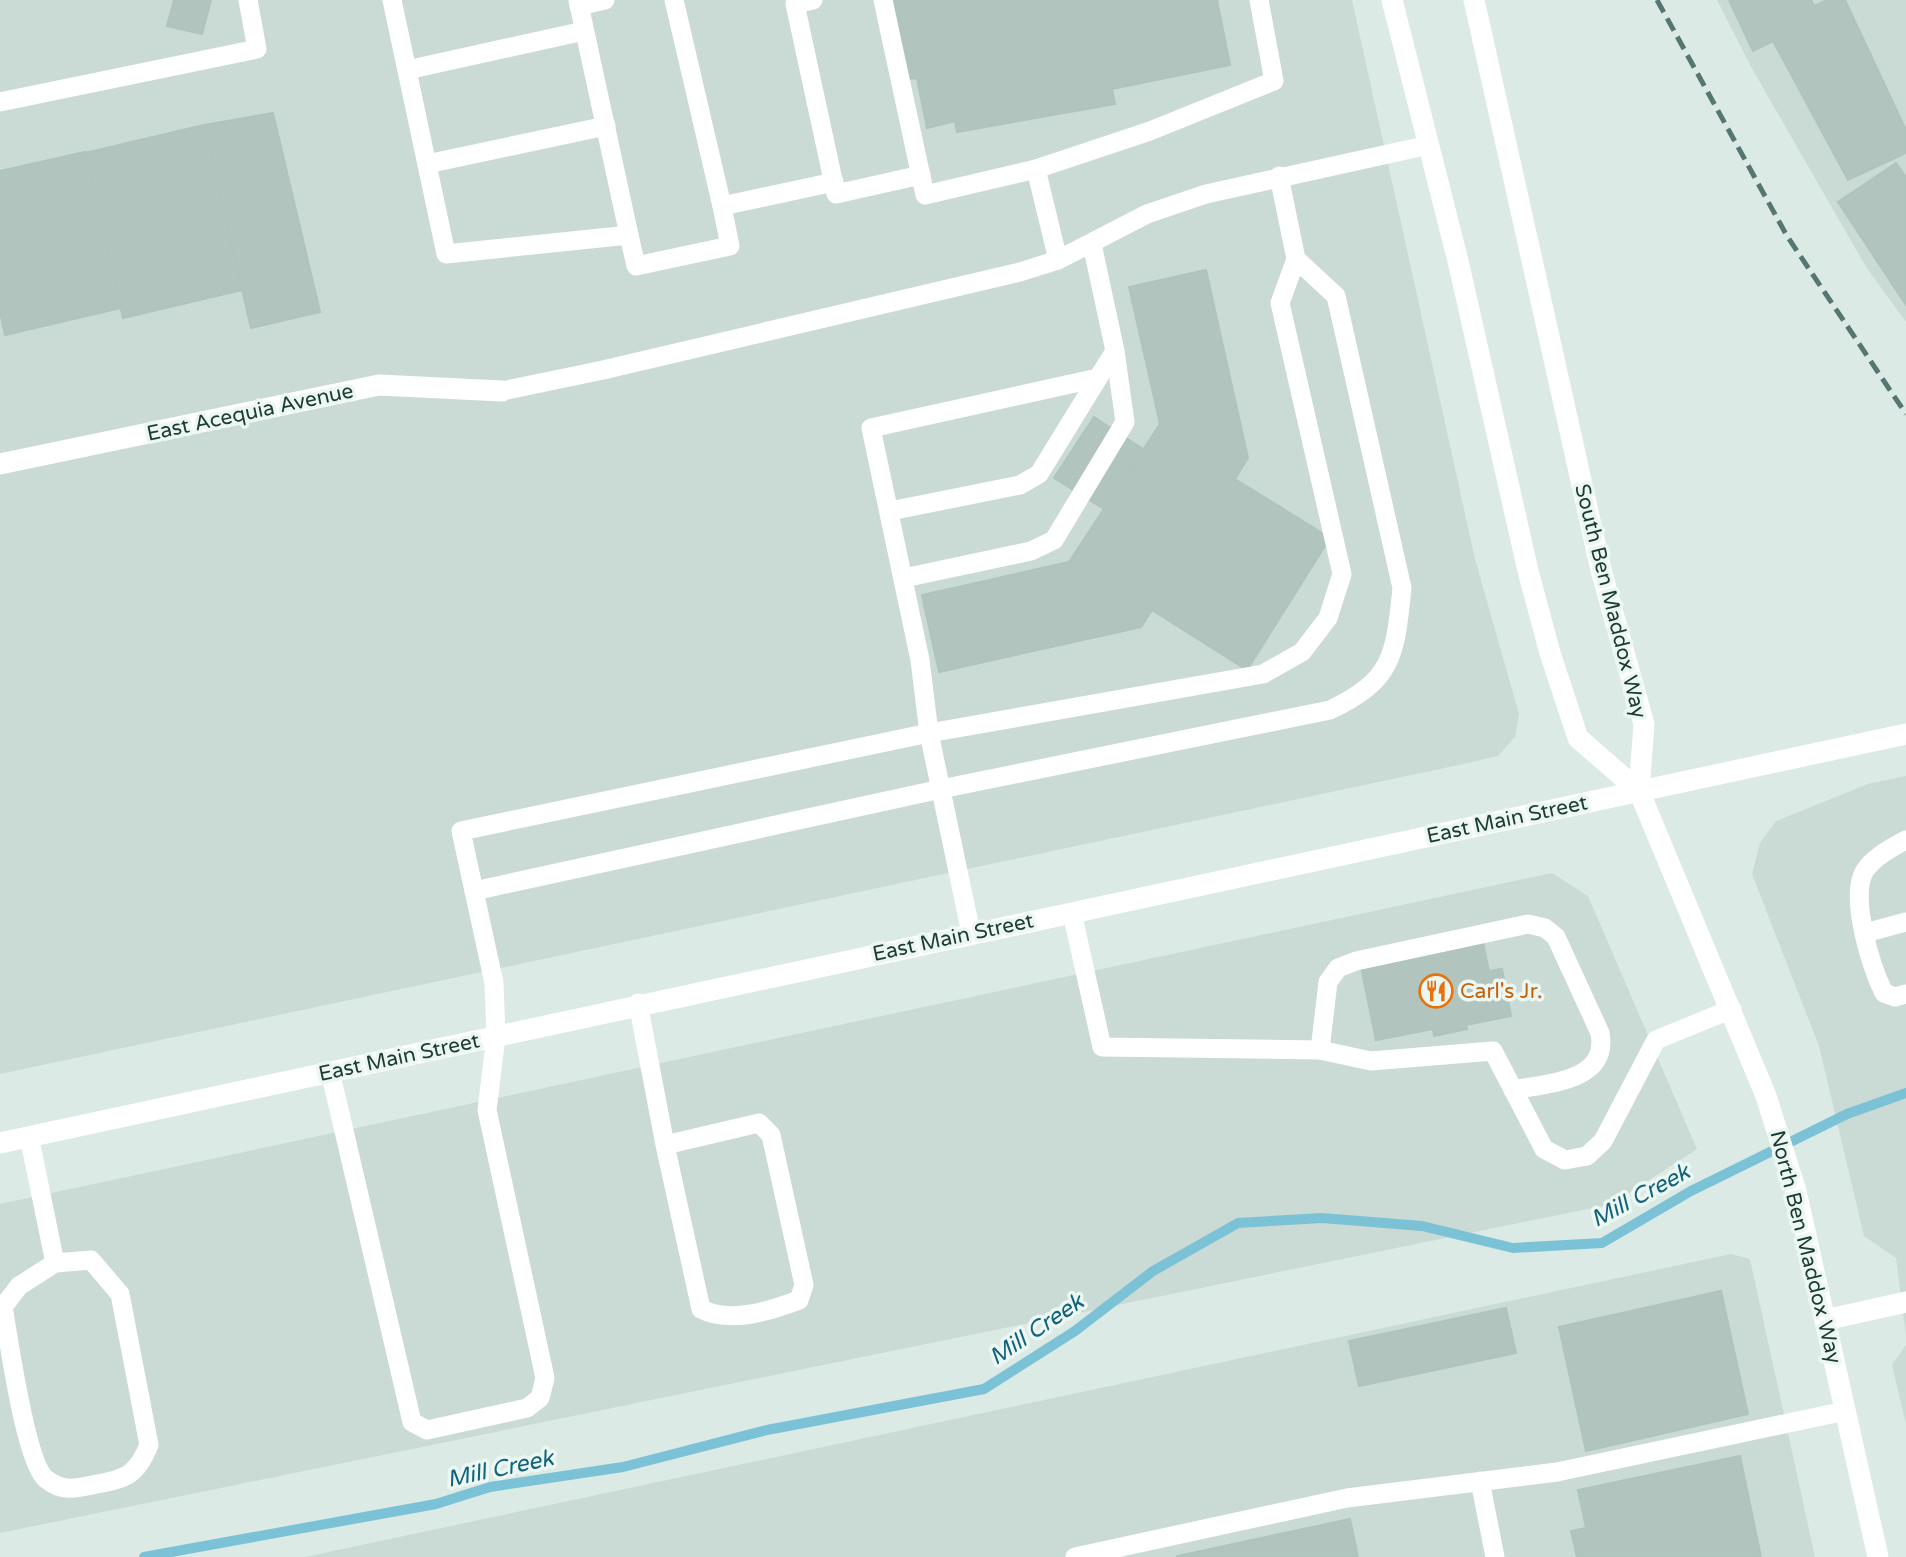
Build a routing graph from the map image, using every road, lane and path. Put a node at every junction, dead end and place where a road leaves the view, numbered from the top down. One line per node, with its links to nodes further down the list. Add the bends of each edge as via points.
1 (248, 0): 13 (lane, via 257,49)
2 (392, 0): 12 (lane)
3 (605, 0): 10 (lane)
4 (674, 0): 21 (lane)
5 (813, 0): 20 (lane, via 795,4)
6 (883, 0): 18 (lane)
7 (1259, 0): 17 (lane, via 1274,81 1150,131)
8 (1392, 0): 15 (street)
9 (1474, 0): 35 (street, South Ben Maddox Way, via 1598,556 1644,724)
10 (578, 3): 11 (lane)
11 (584, 31): 12 (lane); 14 (lane)
12 (407, 70): 16 (lane)
13 (0, 102)
14 (606, 126): 16 (lane); 22 (lane)
15 (1429, 145): 19 (lane); 35 (street, via 1550,653 1578,738)
16 (427, 164): 22 (lane, via 446,254)
17 (1036, 169): 18 (lane, via 925,195); 25 (lane)
18 (921, 175): 20 (lane, via 836,194)
19 (1279, 176): 23 (lane, via 1147,214); 24 (lane)
20 (834, 182): 21 (lane)
21 (722, 206): 22 (lane, via 730,246 636,266)
22 (629, 235)
23 (1092, 244): 25 (lane); 26 (lane)
24 (1296, 259): 32 (lane, via 1280,303 1342,574 1328,618 1303,652 1263,674); 34 (lane, via 1336,296 1402,588 1397,638 1384,673 1359,696 1330,710)
25 (1058, 260): 28 (lane)
26 (1115, 352): 27 (lane); 31 (lane, via 1125,422 1054,540 1031,551)
27 (1098, 378): 30 (lane, via 1039,474 1020,485); 30 (lane, via 871,428)
28 (502, 391): 29 (street, East Acequia Avenue, via 379,385)
29 (0, 464)
30 (890, 511): 31 (lane)
31 (904, 578): 32 (lane)
32 (929, 733): 34 (lane); 37 (lane, via 461,831)
33 (1906, 734): 35 (street, East Main Street)
34 (941, 789): 37 (lane); 40 (lane)
35 (1639, 791): 38 (street, East Main Street); 44 (street, North Ben Maddox Way)
36 (1906, 839): 41 (lane, via 1863,874 1859,912)
37 (474, 891): 45 (lane, via 494,983)
38 (1072, 913): 40 (street, East Main Street); 46 (lane, via 1102,1047)
39 (1906, 922): 41 (lane)
40 (971, 933): 43 (street, East Main Street)
41 (1865, 933): 42 (lane, via 1884,993)
42 (1906, 994)
43 (638, 1003): 45 (street, East Main Street); 51 (lane)
44 (1732, 1009): 48 (lane, via 1656,1040 1603,1141 1587,1156 1565,1160 1544,1149); 54 (street, North Ben Maddox Way, via 1790,1175)
45 (496, 1036): 47 (street, East Main Street); 47 (lane, via 487,1110 545,1378 540,1398 527,1408 471,1422 427,1430 412,1422)
46 (1320, 1051): 48 (lane, via 1371,1061 1493,1051); 48 (lane, via 1328,982 1338,968 1536,926 1556,937 1603,1047 1580,1076)
47 (330, 1071): 49 (street, East Main Street)
48 (1513, 1090)
49 (29, 1136): 50 (street, East Main Street); 52 (lane)
50 (0, 1143)
51 (665, 1145): 51 (lane, via 701,1309 728,1317 799,1300 804,1285 771,1135 759,1124)
52 (55, 1262): 52 (lane, via 19,1286 3,1307 31,1452 45,1479 67,1490 124,1479 141,1464 149,1445 120,1294 91,1260)
53 (1906, 1302): 54 (street)
54 (1825, 1320): 55 (street, North Ben Maddox Way)
55 (1845, 1411): 56 (lane, via 1557,1472); 59 (street, North Ben Maddox Way)
56 (1480, 1481): 57 (lane, via 1347,1498); 58 (lane)
57 (1074, 1557)
58 (1495, 1557)
59 (1878, 1557)

